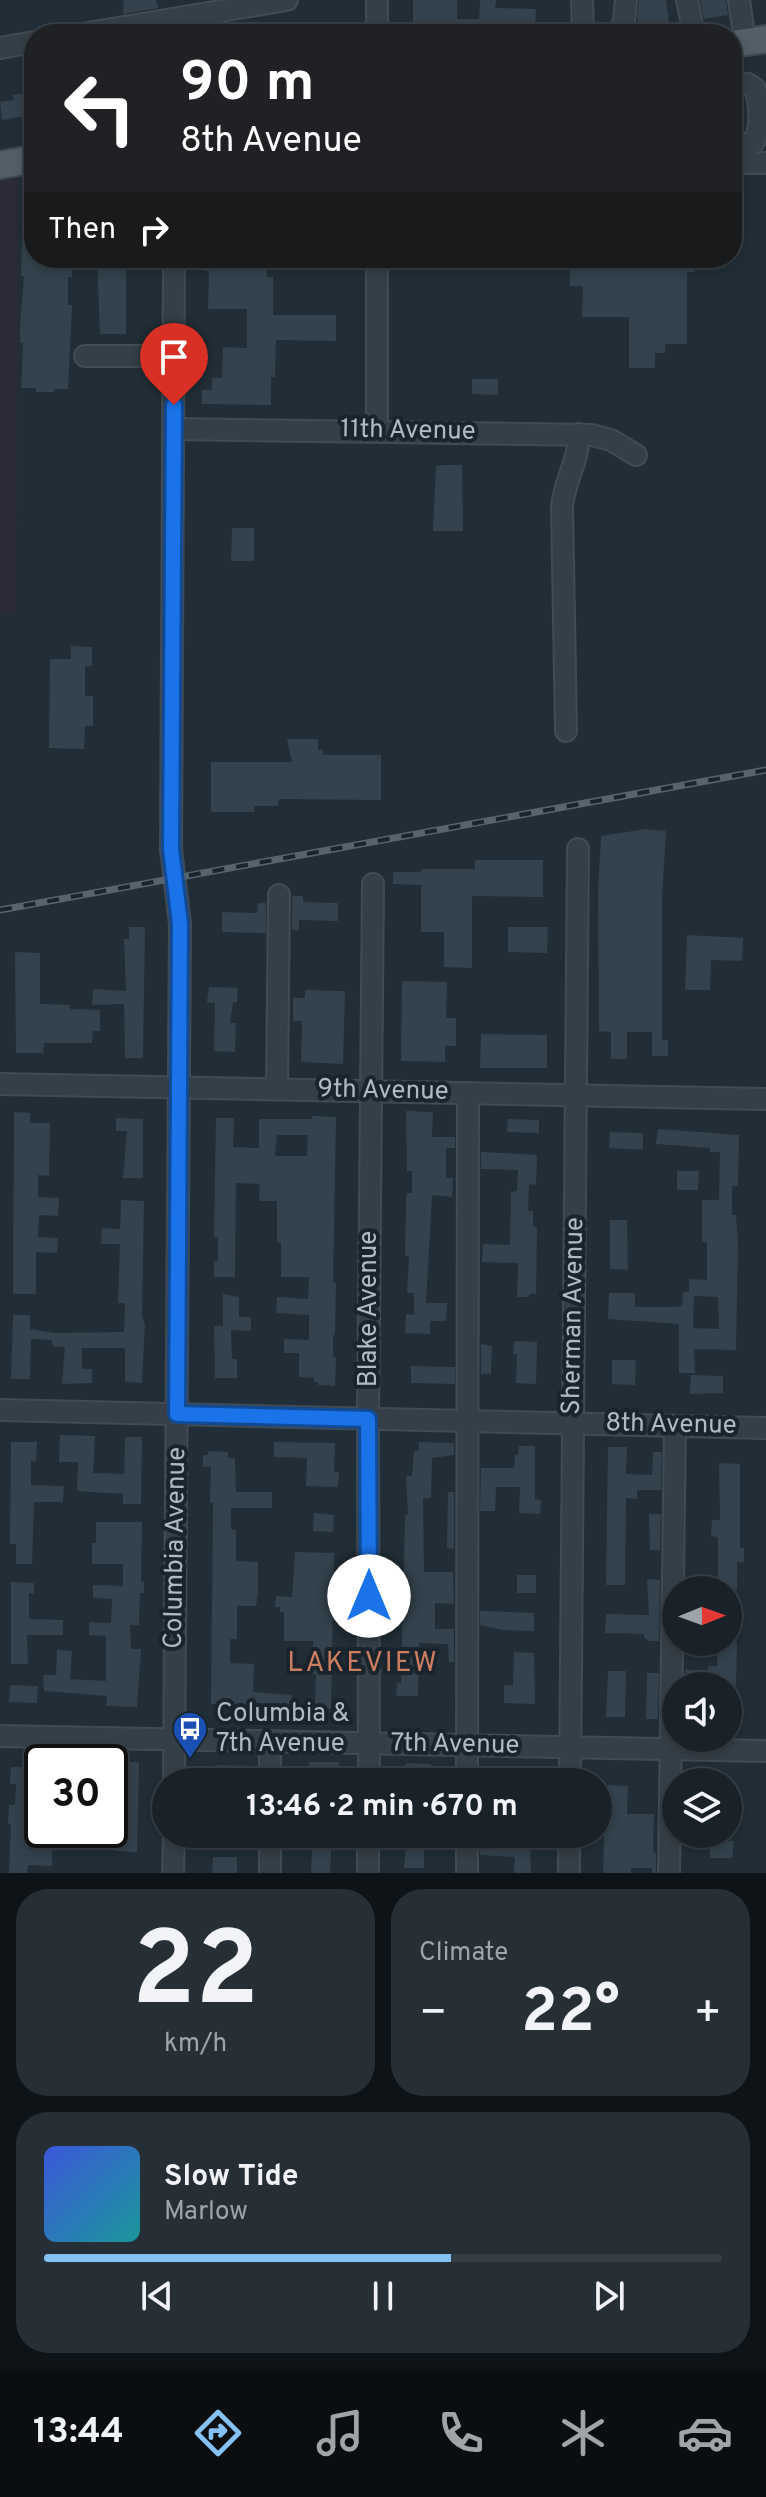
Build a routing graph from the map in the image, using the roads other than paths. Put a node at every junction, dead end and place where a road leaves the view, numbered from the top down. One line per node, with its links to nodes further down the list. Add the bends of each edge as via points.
1 (287, 0): 7 (street)
2 (377, 0): 8 (street)
3 (582, 0): 9 (street)
4 (626, 0): 10 (street)
5 (687, 0): 11 (street)
6 (739, 0): 12 (street)
7 (142, 24)
8 (377, 24)
9 (583, 24)
10 (623, 24)
11 (692, 24)
12 (748, 42)
13 (24, 44): 14 (street)
14 (0, 48)
15 (742, 84): 16 (street, via 755,89 758,97 757,136 753,143)
16 (742, 145)
17 (24, 161): 20 (main road)
18 (742, 163): 19 (street)
19 (766, 163)
20 (0, 165)
21 (174, 268): 24 (street, Columbia Avenue)
22 (377, 268): 26 (street)
23 (85, 356): 24 (street)
24 (174, 356): 25 (street, Columbia Avenue)
25 (174, 429): 26 (street, 11th Avenue); 34 (street, Columbia Avenue, via 171,849 180,924)
26 (377, 430): 27 (street, 11th Avenue)
27 (579, 434): 28 (street, 11th Avenue, via 611,440); 29 (street, via 579,453 565,483 562,507)
28 (636, 455)
29 (566, 731)
30 (578, 849): 38 (street, Sherman Avenue)
31 (373, 884): 36 (street, Blake Avenue)
32 (279, 895): 35 (street)
33 (0, 1084): 34 (street, 9th Avenue)
34 (180, 1089): 35 (street, 9th Avenue); 41 (street, Columbia Avenue)
35 (277, 1089): 36 (street, 9th Avenue)
36 (371, 1091): 37 (street, 9th Avenue); 42 (street, Blake Avenue)
37 (468, 1093): 38 (street, 9th Avenue); 43 (street)
38 (577, 1096): 39 (street, 9th Avenue); 44 (street, Sherman Avenue)
39 (766, 1099)
40 (0, 1410): 41 (street, 8th Avenue)
41 (177, 1414): 42 (street, 8th Avenue); 49 (street, Columbia Avenue)
42 (368, 1419): 43 (street, 8th Avenue); 51 (street, Blake Avenue)
43 (468, 1421): 44 (street, 8th Avenue); 52 (street)
44 (573, 1423): 45 (street, 8th Avenue); 53 (street, Sherman Avenue)
45 (675, 1426): 46 (street, 8th Avenue); 47 (street)
46 (766, 1428)
47 (672, 1672)
48 (0, 1736): 49 (street, 7th Avenue)
49 (174, 1739): 50 (street, 7th Avenue); 58 (street, Columbia Avenue)
50 (270, 1741): 51 (street, 7th Avenue); 59 (street)
51 (369, 1743): 52 (street, 7th Avenue); 60 (street, Blake Avenue)
52 (467, 1745): 53 (street, 7th Avenue); 61 (street)
53 (570, 1747): 54 (street, 7th Avenue); 62 (street, Sherman Avenue)
54 (662, 1749)
55 (742, 1750): 56 (street, 7th Avenue)
56 (766, 1751)
57 (671, 1752): 73 (street)
58 (174, 1768)
59 (270, 1768)
60 (369, 1768)
61 (467, 1768)
62 (570, 1768)
63 (174, 1848): 68 (street)
64 (270, 1848): 69 (street)
65 (368, 1848): 70 (street)
66 (467, 1848): 71 (street)
67 (569, 1848): 72 (street)
68 (173, 1873)
69 (270, 1873)
70 (368, 1873)
71 (467, 1873)
72 (569, 1873)
73 (669, 1873)

